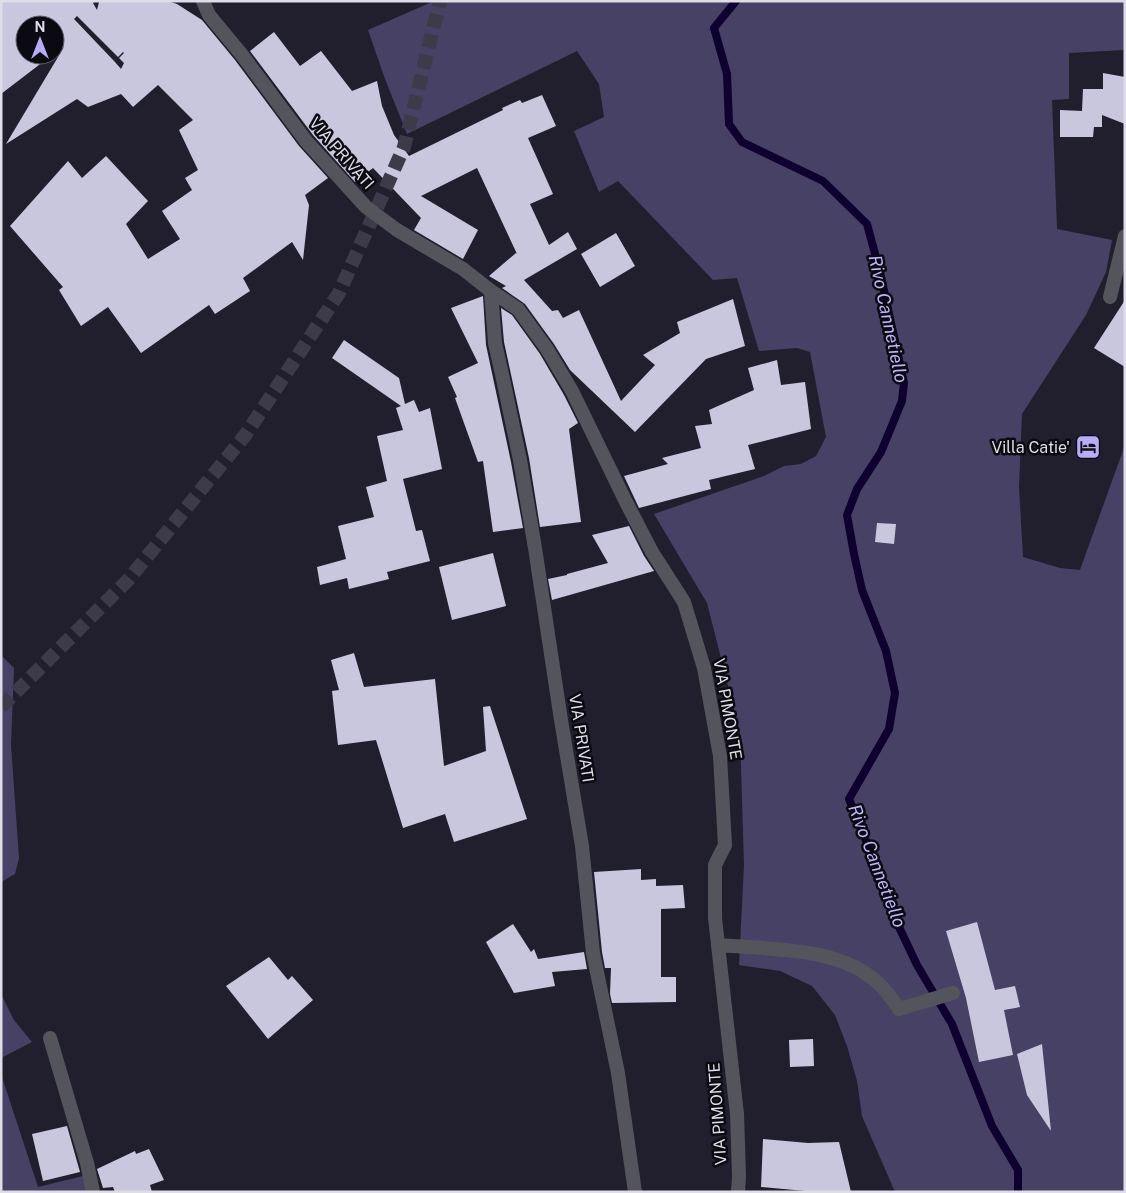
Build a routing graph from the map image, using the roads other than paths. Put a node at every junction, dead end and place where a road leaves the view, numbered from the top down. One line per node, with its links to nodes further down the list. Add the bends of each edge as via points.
1 (204, 1): 3 (street, VIA PRIVATI, via 209,15 306,141 366,207)
2 (1125, 236): 4 (street)
3 (491, 291): 5 (street, VIA PIMONTE, via 518,309 547,349 572,391 648,544 684,602 704,668 720,756 725,846 716,865); 9 (street, VIA PRIVATI, via 494,343 535,548 582,846 593,954 618,1073)
4 (1110, 297)
5 (718, 945): 6 (street, via 810,953 845,962 868,975 900,1009); 10 (street, VIA PIMONTE, via 737,1114)
6 (952, 993)
7 (50, 1038): 8 (street)
8 (93, 1192)
9 (635, 1192)
10 (738, 1192)

